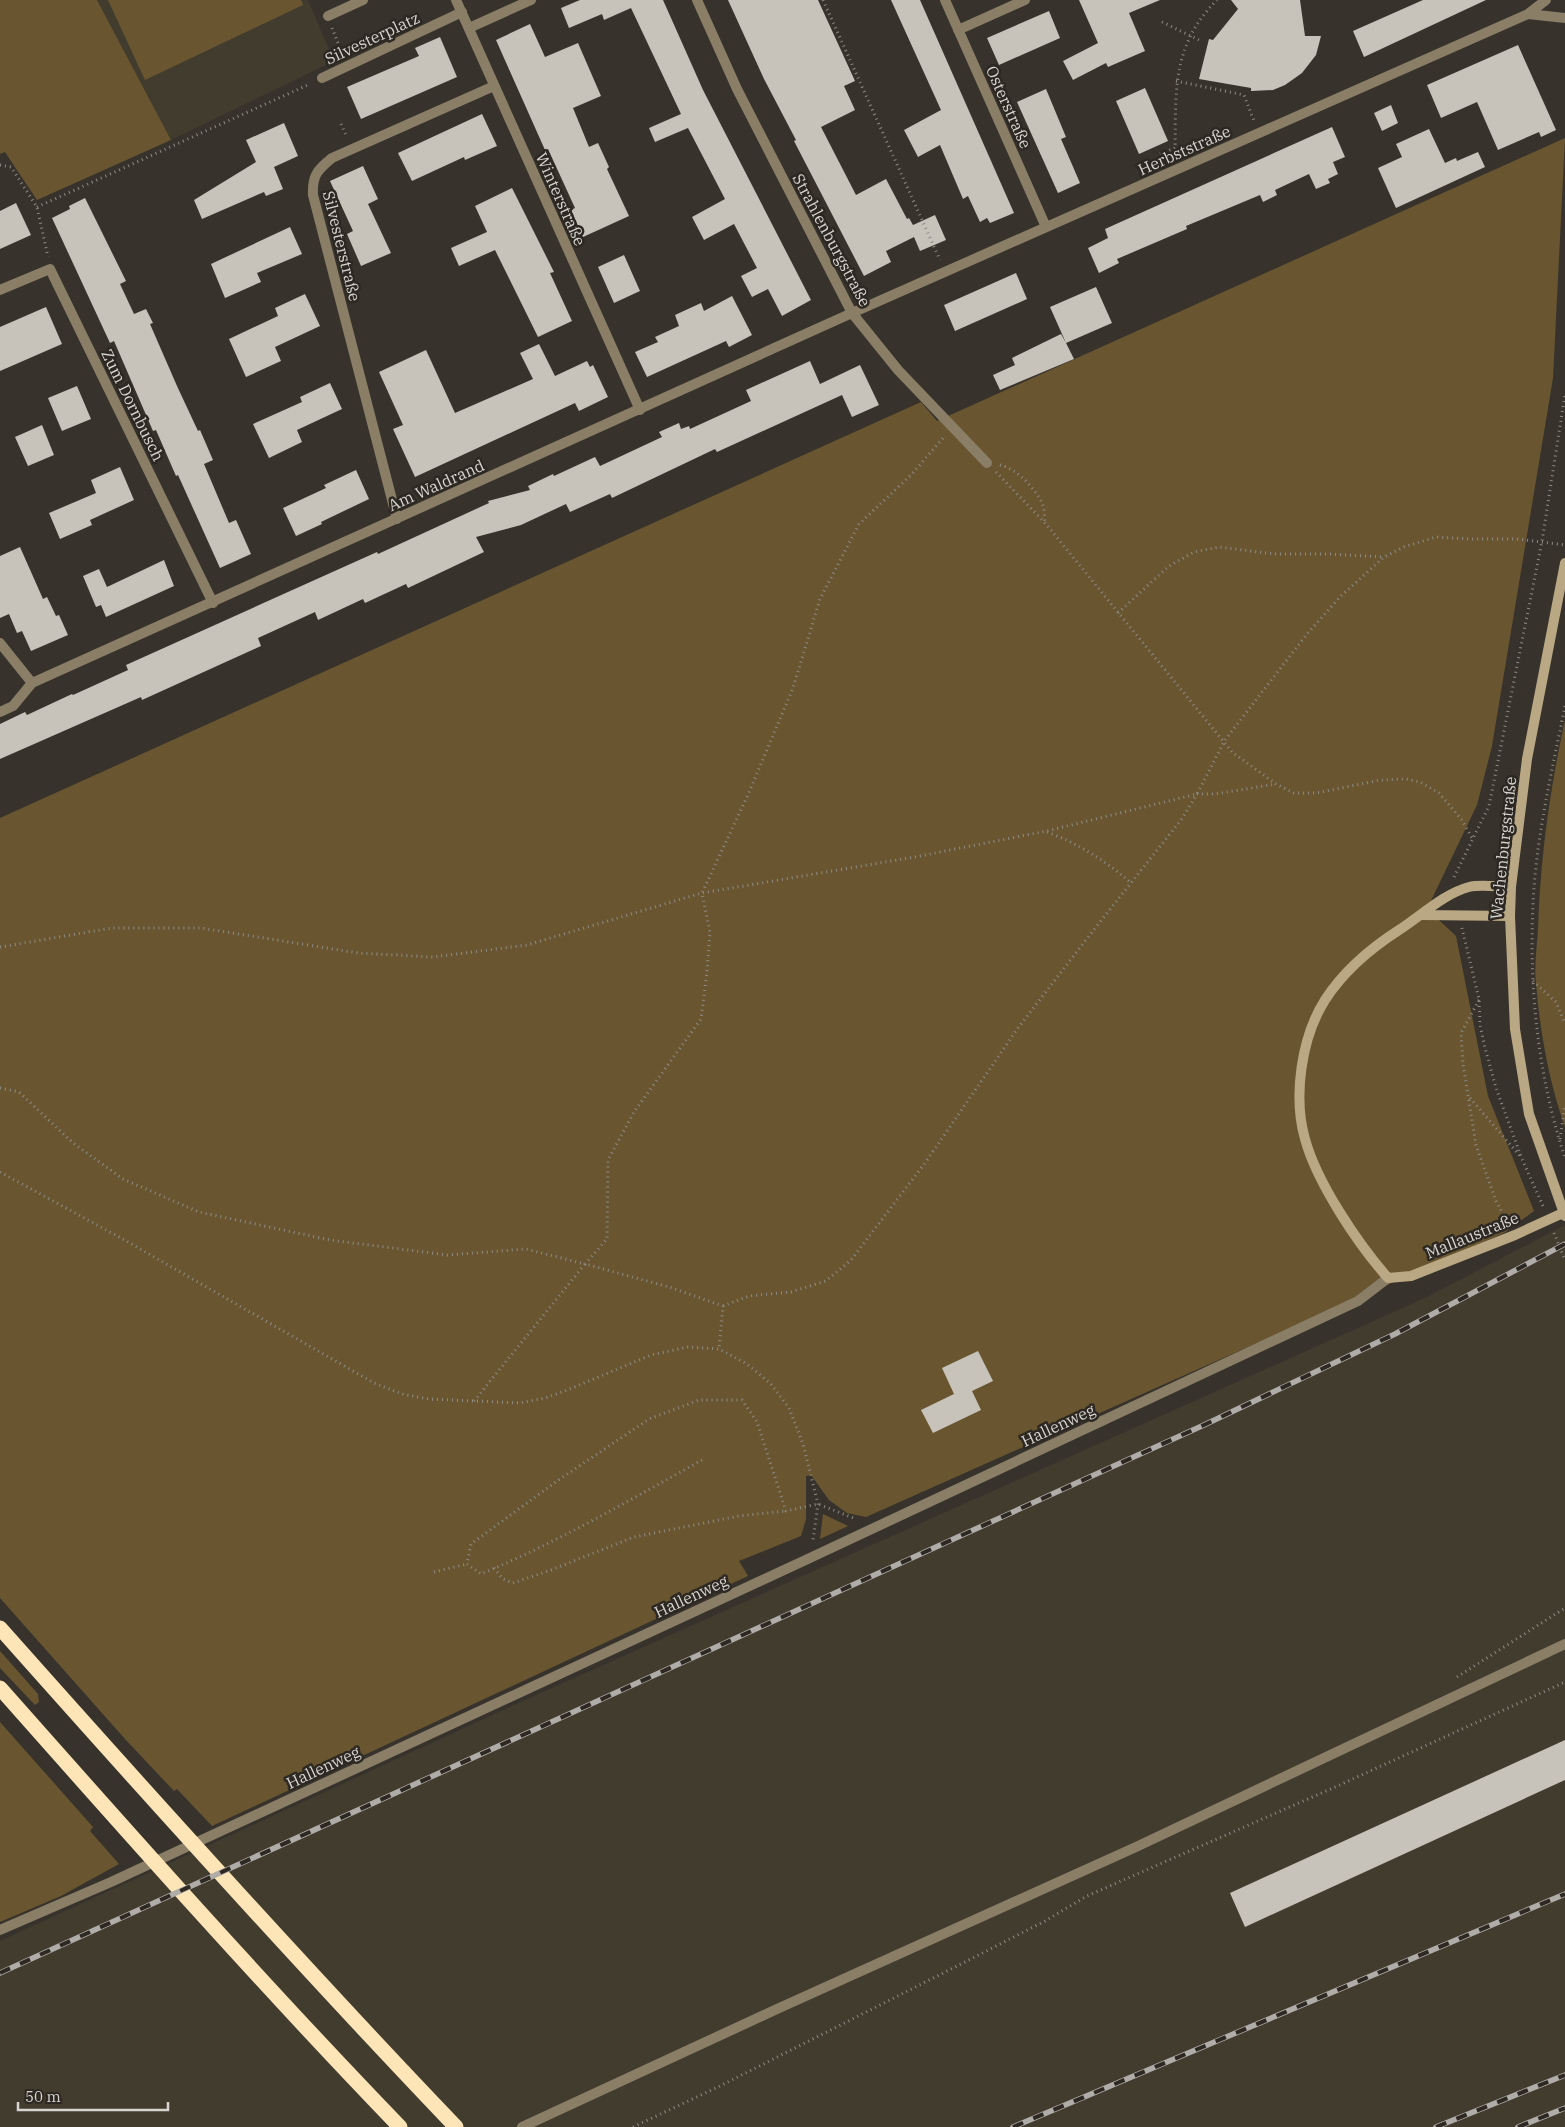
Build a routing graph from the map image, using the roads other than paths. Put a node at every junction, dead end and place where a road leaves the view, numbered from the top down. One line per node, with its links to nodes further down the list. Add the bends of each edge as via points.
1 (362, 0): 10 (street)
2 (456, 0): 8 (street, Winterstraße)
3 (531, 0): 12 (street)
4 (697, 0): 18 (street, Strahlenburgstraße, via 737,89)
5 (945, 0): 13 (street, Osterstraße)
6 (1026, 0): 13 (street)
7 (1546, 0): 9 (street, Herbststraße)
8 (462, 12): 12 (street, Winterstraße); 14 (street, Silvesterplatz)
9 (1528, 14): 11 (street); 16 (street, Herbststraße)
10 (328, 16)
11 (1565, 18)
12 (469, 28): 15 (street, Winterstraße)
13 (958, 30): 16 (street, Osterstraße)
14 (322, 78)
15 (494, 86): 19 (street, Winterstraße); 21 (street, Silvesterstraße, via 332,158 319,168 312,182)
16 (1046, 227): 18 (street, Herbststraße)
17 (0, 290): 23 (street, Zum Dornbusch, via 50,269)
18 (852, 313): 19 (street, Am Waldrand); 20 (street, Strahlenburgstraße, via 898,370)
19 (640, 410): 21 (street, Am Waldrand)
20 (987, 462)
21 (397, 519): 23 (street, Am Waldrand)
22 (1565, 563): 27 (street, Wachenburgstraße, via 1527,760)
23 (213, 603): 25 (street, Am Waldrand)
24 (0, 643): 25 (street)
25 (32, 683): 26 (street, Am Waldrand, via 13,706)
26 (0, 712)
27 (1511, 888): 28 (street, via 1470,886 1437,902); 29 (street, Wachenburgstraße)
28 (1423, 915): 29 (street); 32 (street, via 1386,938 1353,966 1325,1001 1308,1037 1300,1074 1305,1139 1321,1180)
29 (1510, 916): 31 (street, Wachenburgstraße, via 1515,1029 1529,1114)
30 (1565, 1212): 32 (street, Mallaustraße, via 1411,1276)
31 (1565, 1216)
32 (1388, 1278): 36 (street, Hallenweg, via 1358,1300 872,1529 128,1874)
33 (0, 1628): 38 (highway, via 176,1826)
34 (1565, 1644): 39 (street, via 1136,1847)
35 (0, 1688): 37 (highway, via 138,1844)
36 (0, 1930)
37 (400, 2127)
38 (456, 2127)
39 (522, 2127)

